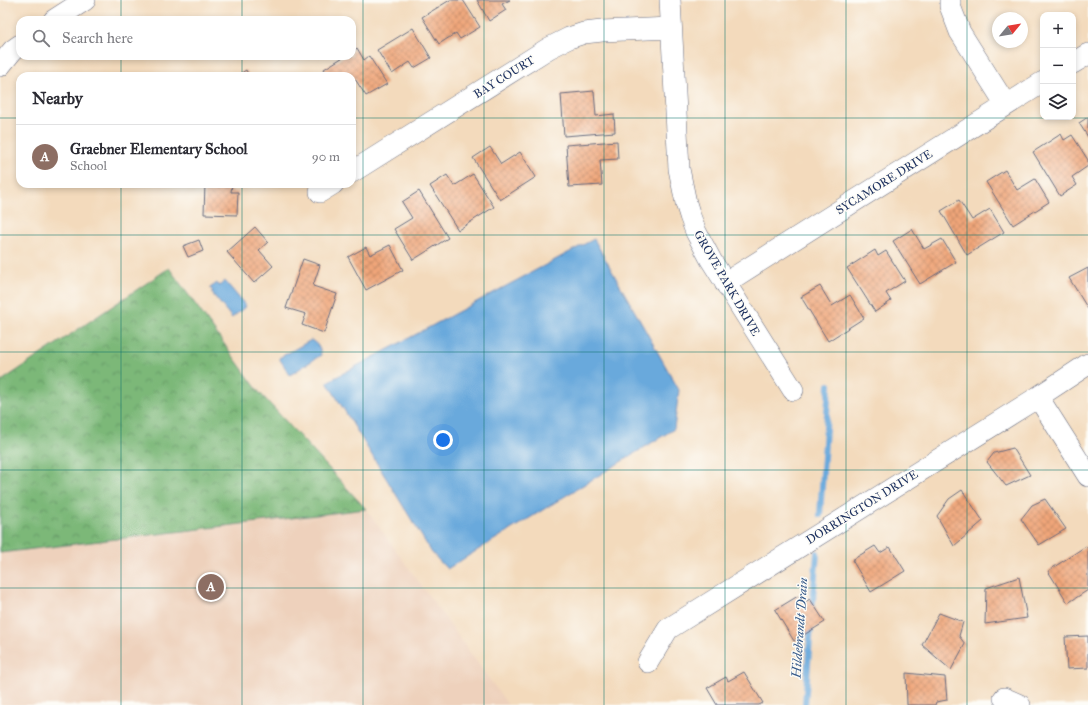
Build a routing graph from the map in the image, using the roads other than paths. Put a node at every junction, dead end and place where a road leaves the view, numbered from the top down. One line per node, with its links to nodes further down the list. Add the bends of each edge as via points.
1 (85, 0): 4 (street)
2 (670, 0): 5 (street, GROVE PARK DRIVE)
3 (950, 0): 11 (street, via 960,32)
4 (60, 16)
5 (671, 28): 12 (street, BAY COURT, via 602,31 569,38); 13 (street, GROVE PARK DRIVE, via 680,168 686,203 696,232)
6 (16, 48): 9 (street)
7 (1088, 54): 8 (street)
8 (1076, 61)
9 (0, 66)
10 (1040, 84): 11 (street, SYCAMORE DRIVE)
11 (1006, 105): 13 (street, SYCAMORE DRIVE)
12 (356, 169)
13 (725, 283): 15 (street, GROVE PARK DRIVE)
14 (1088, 364): 16 (street, DORRINGTON DRIVE)
15 (793, 390)
16 (1038, 397): 17 (street); 18 (street, DORRINGTON DRIVE, via 668,629)
17 (1088, 476)
18 (648, 662)

